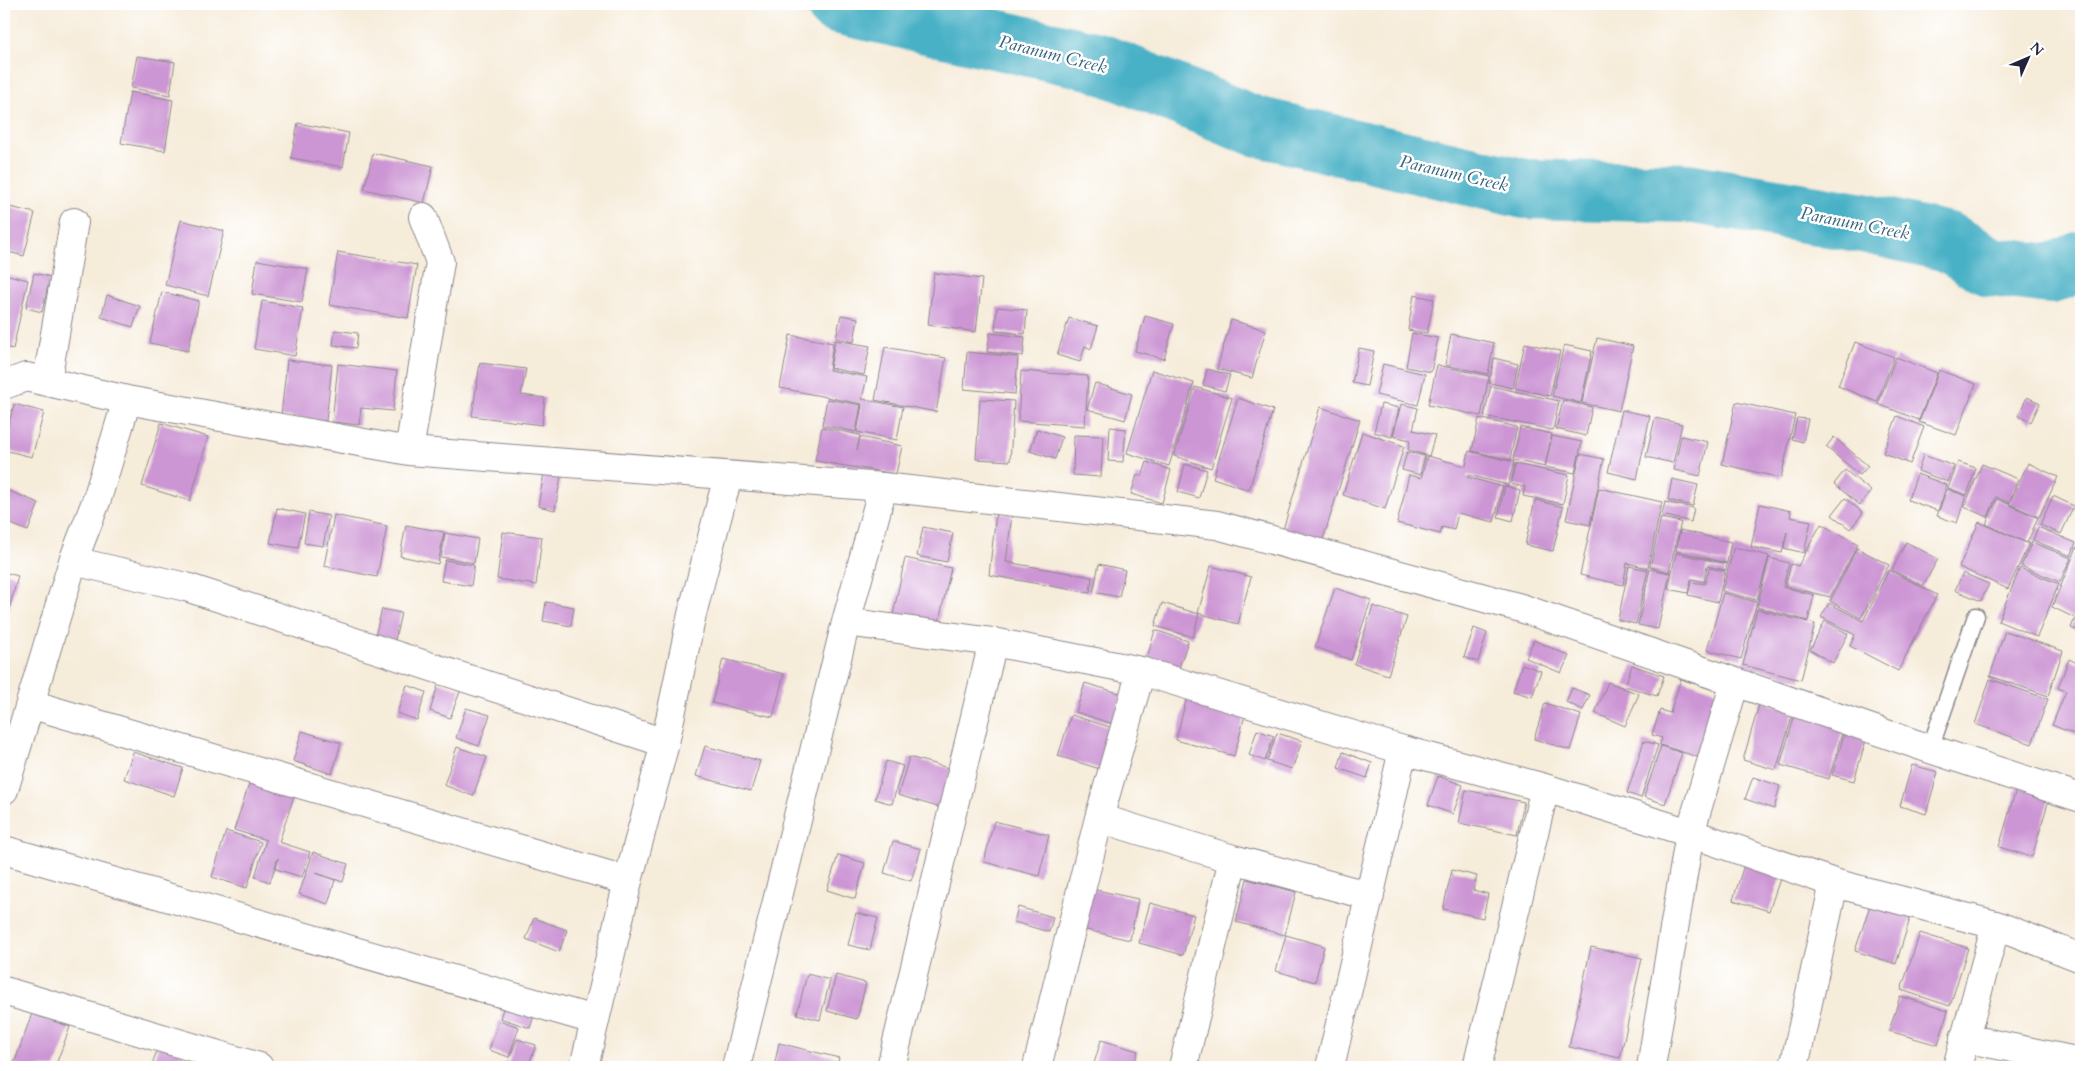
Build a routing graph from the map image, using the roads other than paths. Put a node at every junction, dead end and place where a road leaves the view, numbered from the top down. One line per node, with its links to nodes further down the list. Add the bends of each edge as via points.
1 (423, 217): 6 (street, via 440,262)
2 (74, 222): 3 (street)
3 (47, 381): 4 (street, via 26,377); 5 (street)
4 (4, 385)
5 (127, 400): 6 (street); 9 (street, via 97,499)
6 (410, 451): 7 (street)
7 (728, 476): 8 (street); 16 (street, via 692,614)
8 (883, 488): 11 (street); 14 (street, via 1217,525 1521,608)
9 (73, 561): 15 (street); 16 (street, via 186,587)
10 (1976, 616): 17 (lane)
11 (846, 622): 12 (street); 37 (street)
12 (993, 642): 13 (street); 38 (street)
13 (1141, 671): 18 (street); 22 (street)
14 (1735, 682): 17 (street); 23 (street)
15 (30, 704): 20 (street); 26 (street)
16 (665, 743): 26 (street)
17 (1930, 749): 21 (street)
18 (1404, 750): 19 (street); 28 (street)
19 (1545, 788): 23 (street); 42 (street)
20 (4, 790)
21 (2081, 798)
22 (1099, 818): 25 (street); 39 (street)
23 (1690, 833): 27 (street); 43 (street)
24 (4, 850): 32 (street)
25 (1233, 859): 28 (street); 40 (street)
26 (628, 881): 32 (street)
27 (1834, 883): 29 (street); 44 (street)
28 (1370, 896): 41 (street)
29 (1996, 925): 30 (street); 33 (street)
30 (2081, 958)
31 (4, 991): 35 (street)
32 (594, 1020): 36 (street)
33 (1964, 1038): 34 (street); 45 (street)
34 (2081, 1062)
35 (259, 1067)
36 (584, 1067)
37 (736, 1067)
38 (891, 1067)
39 (1037, 1067)
40 (1183, 1067)
41 (1330, 1067)
42 (1477, 1067)
43 (1651, 1067)
44 (1794, 1067)
45 (1957, 1067)

